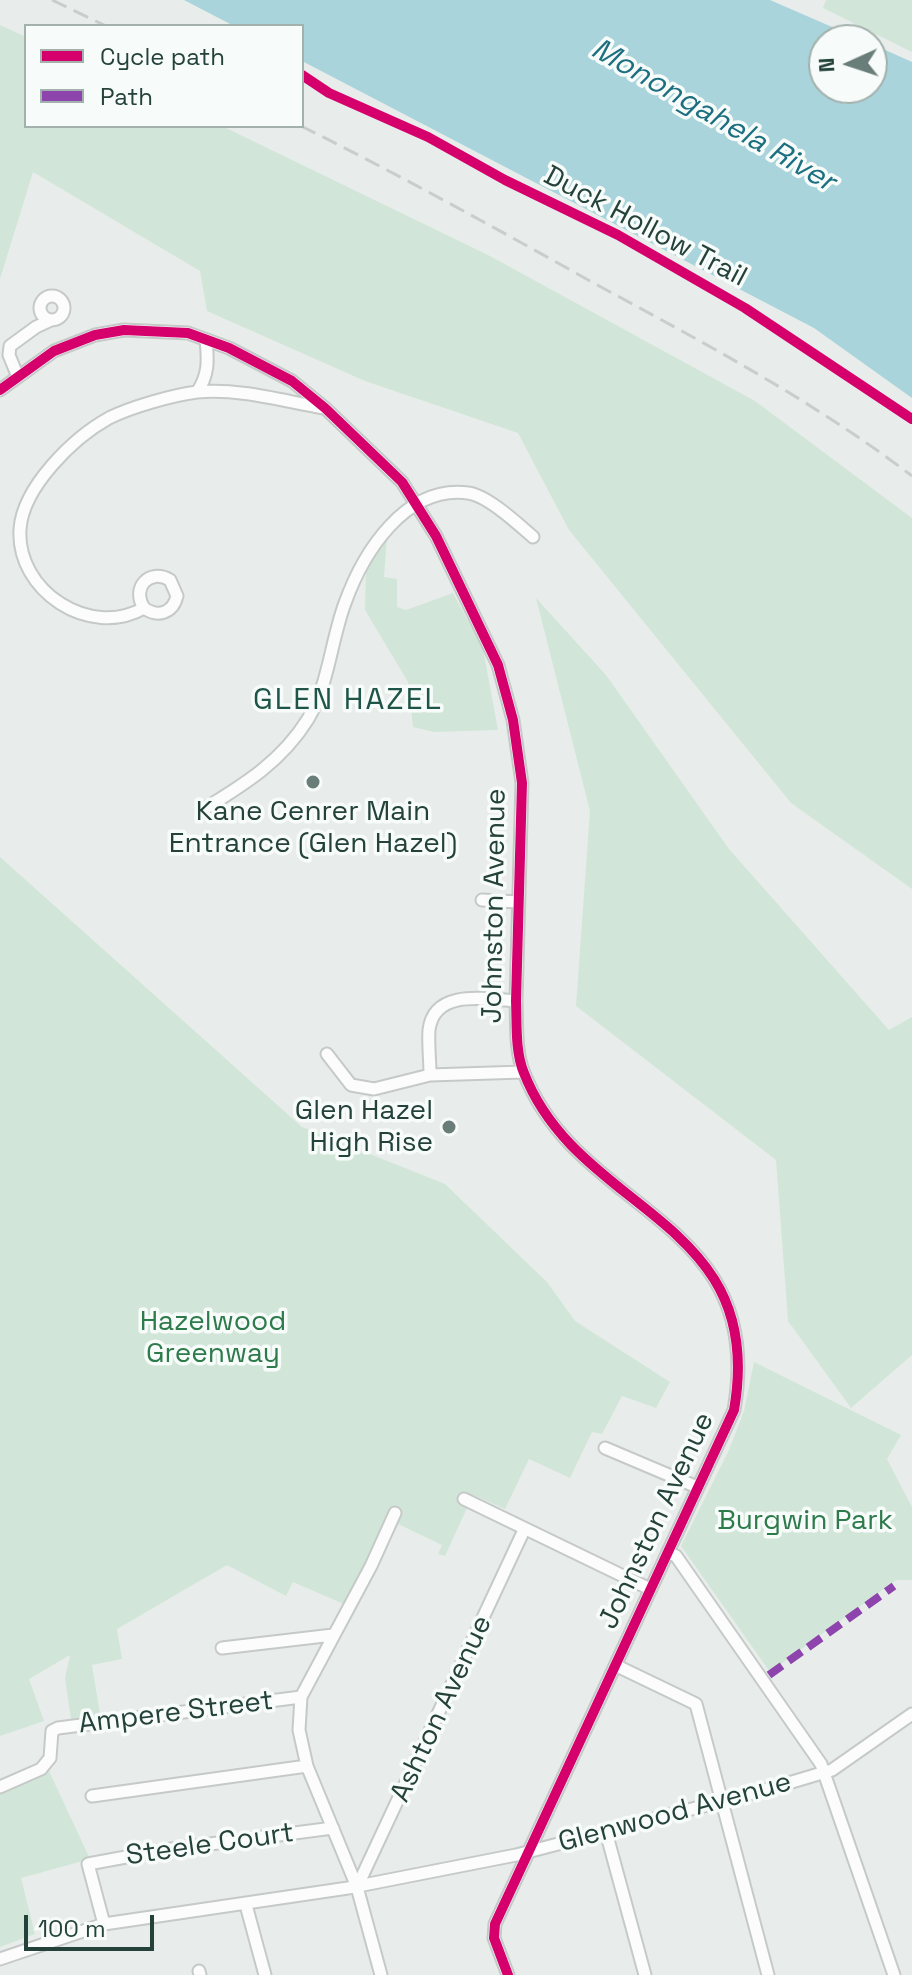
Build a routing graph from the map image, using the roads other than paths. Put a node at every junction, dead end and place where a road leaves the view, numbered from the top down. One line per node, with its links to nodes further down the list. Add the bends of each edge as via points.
1 (46, 317): 3 (street, via 10,346)
2 (206, 340): 3 (street, Johnston Avenue, via 159,330 95,335 54,351); 5 (street, via 208,365); 6 (street, Johnston Avenue, via 292,381)
3 (18, 377): 4 (street, Johnston Avenue)
4 (0, 390)
5 (197, 392): 6 (street, via 253,394); 9 (street, via 109,418 48,469 20,527 21,551 46,594 97,619)
6 (325, 408): 7 (street, Johnston Avenue, via 402,482)
7 (415, 505): 8 (street, via 468,493); 10 (street, via 391,523 370,551 345,601 319,696 286,751); 12 (street, Johnston Avenue, via 436,536 498,665 513,720 522,783)
8 (533, 537)
9 (144, 608)
10 (204, 809)
11 (482, 900): 12 (street)
12 (518, 902): 13 (street, Johnston Avenue)
13 (516, 1001): 15 (street, Johnston Avenue); 16 (street, via 463,998 439,1009 429,1031)
14 (327, 1054): 16 (street, via 351,1085 374,1089)
15 (523, 1072): 16 (street); 18 (street, Johnston Avenue, via 548,1118 577,1152 694,1250 717,1281 733,1323 739,1379 734,1410)
16 (430, 1075)
17 (605, 1448): 18 (street)
18 (697, 1487): 22 (street, Johnston Avenue)
19 (464, 1499): 21 (street)
20 (395, 1513): 24 (street)
21 (524, 1530): 23 (street); 37 (street, Ashton Avenue)
22 (668, 1552): 23 (street, Johnston Avenue); 30 (street, via 676,1556)
23 (650, 1589): 26 (street, Johnston Avenue)
24 (333, 1635): 25 (street); 27 (street)
25 (222, 1648)
26 (617, 1666): 33 (street, via 696,1704); 36 (street, Johnston Avenue)
27 (301, 1697): 29 (street, via 299,1730); 31 (street, Ampere Street, via 52,1731 50,1758 41,1769)
28 (912, 1714): 30 (street, Glenwood Avenue)
29 (307, 1766): 32 (street); 34 (street)
30 (825, 1773): 33 (street, Glenwood Avenue); 46 (street)
31 (0, 1787)
32 (92, 1796)
33 (721, 1801): 35 (street, Glenwood Avenue); 45 (street)
34 (333, 1828): 37 (street); 39 (street, Steele Court, via 88,1864)
35 (606, 1832): 36 (street, Glenwood Avenue); 44 (street)
36 (528, 1853): 37 (street, Glenwood Avenue); 43 (street, Johnston Avenue, via 494,1929)
37 (357, 1887): 38 (street, Glenwood Avenue); 42 (street)
38 (246, 1905): 39 (street, Glenwood Avenue); 41 (street)
39 (104, 1924): 40 (street, Glenwood Avenue)
40 (0, 1959)
41 (265, 1975)
42 (381, 1975)
43 (508, 1975)
44 (645, 1975)
45 (768, 1975)
46 (894, 1975)

